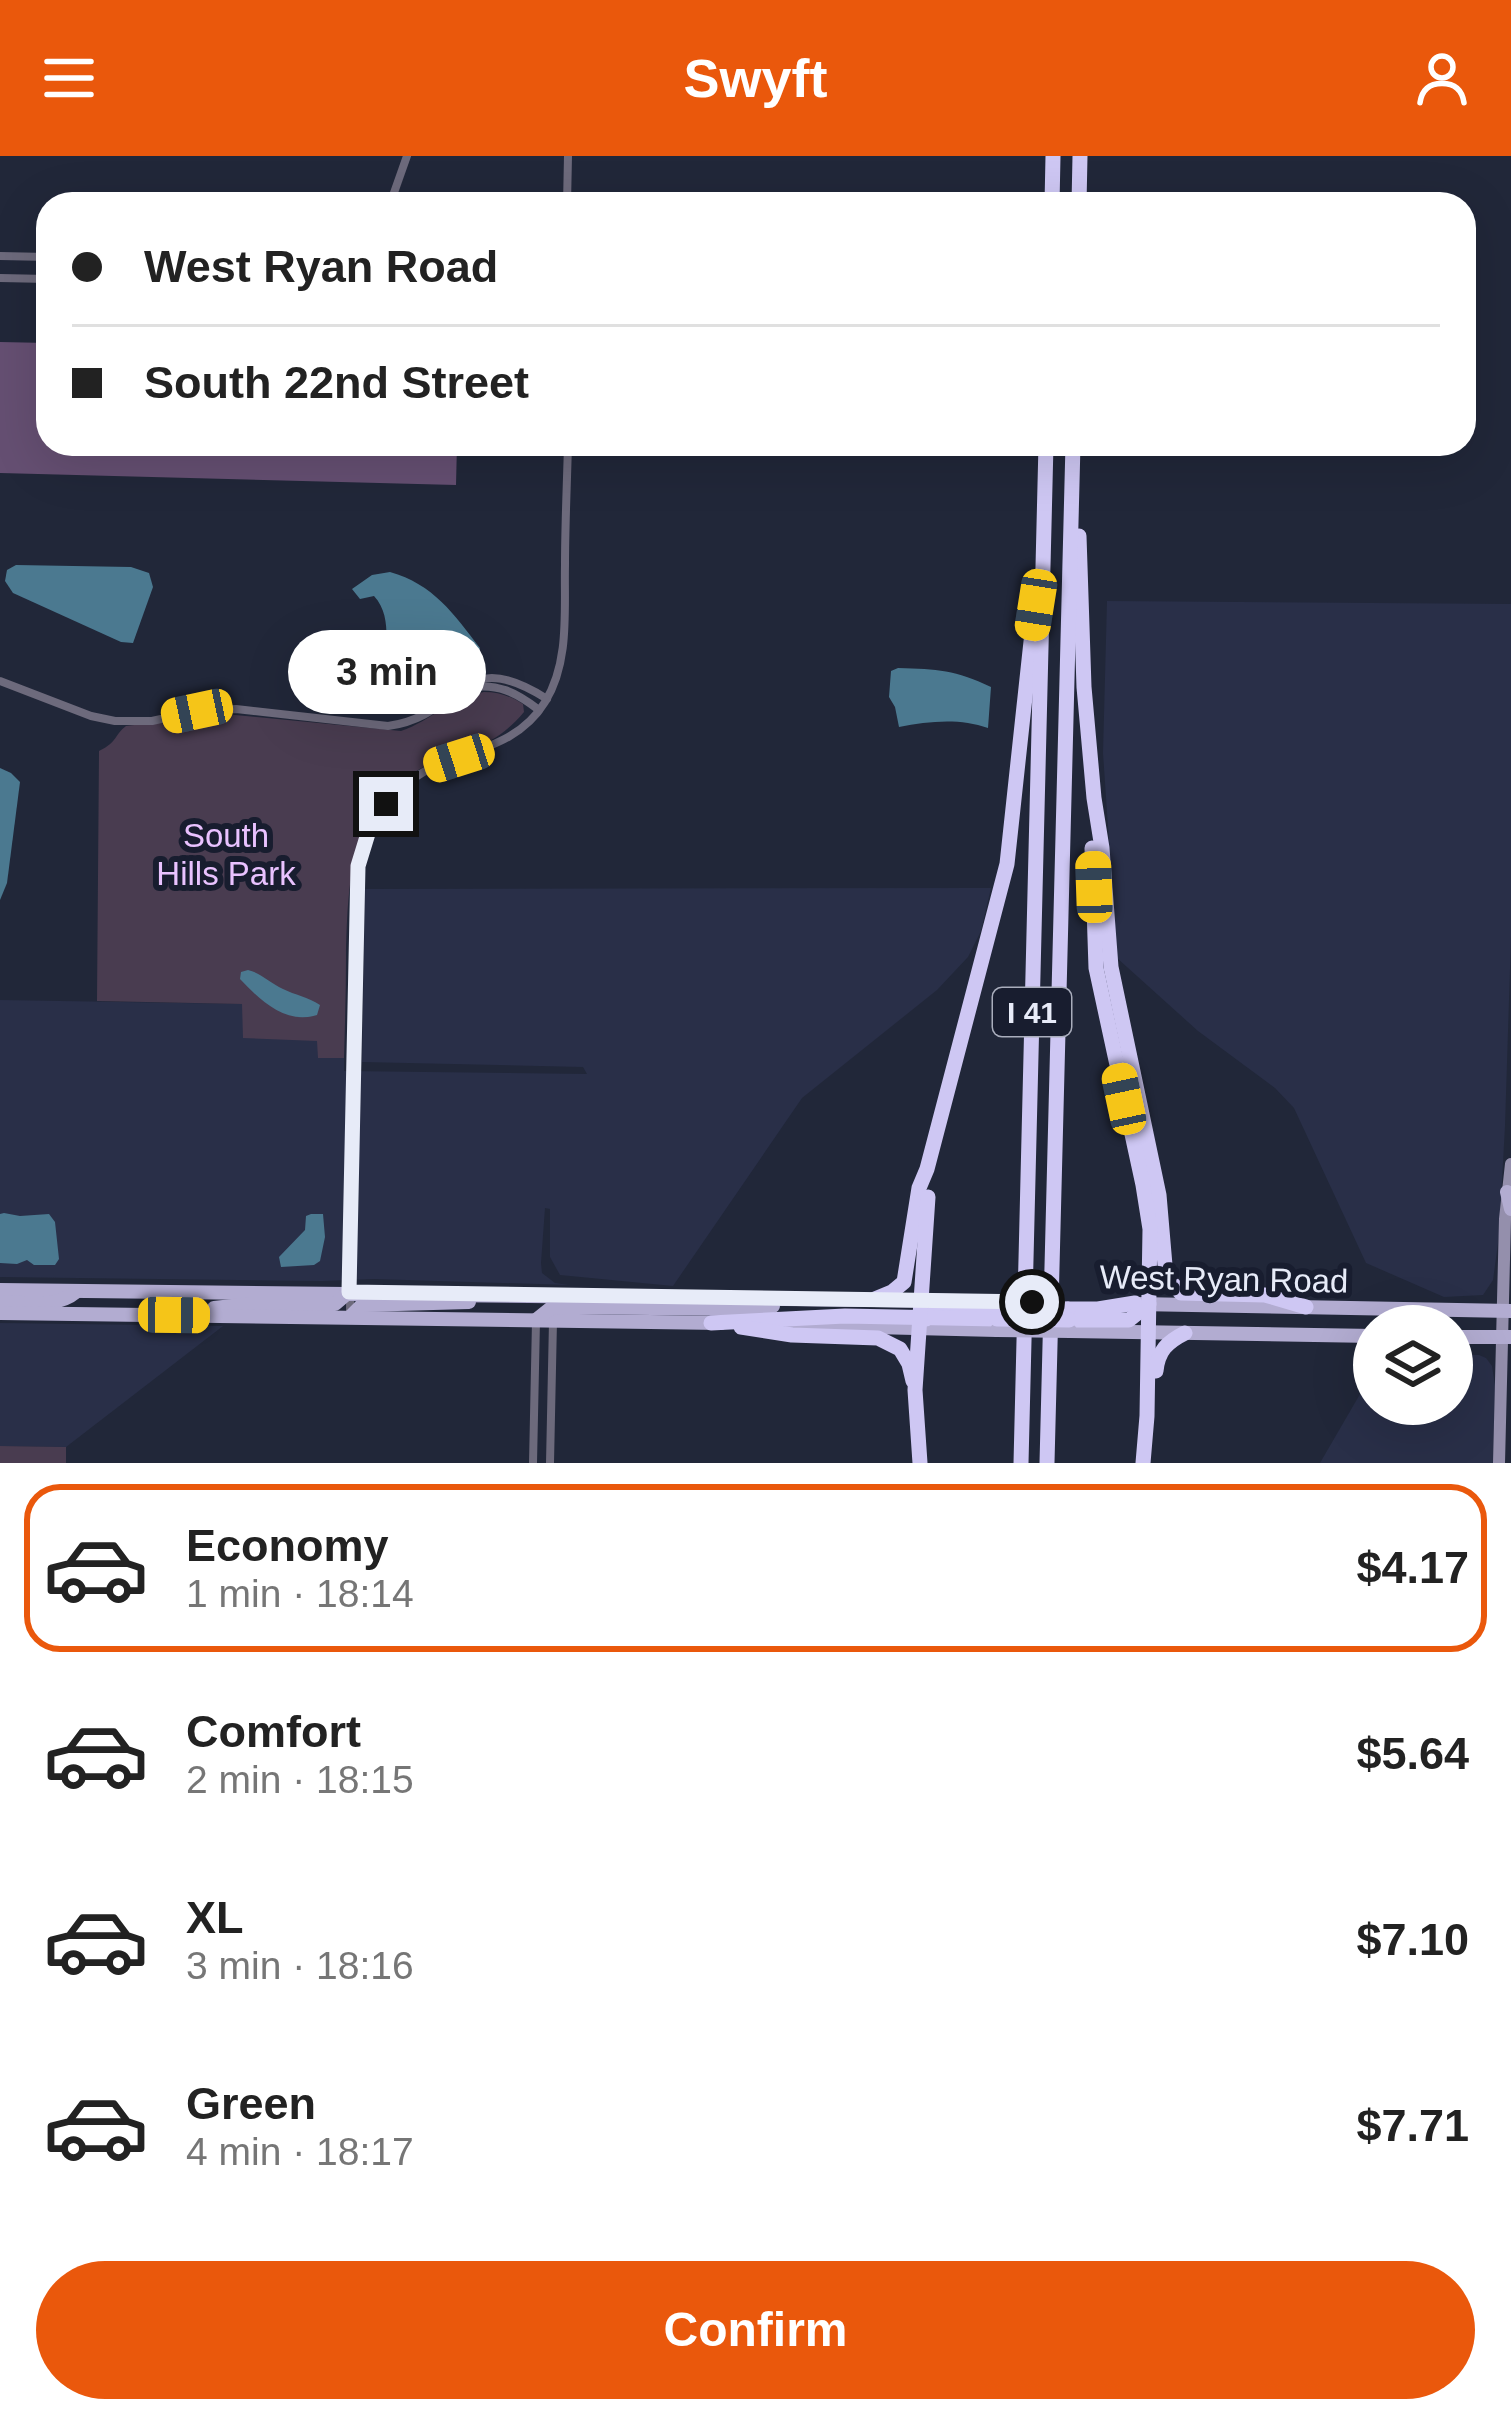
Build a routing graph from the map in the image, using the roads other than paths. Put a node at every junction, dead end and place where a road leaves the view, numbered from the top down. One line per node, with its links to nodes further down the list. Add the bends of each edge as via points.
1 (568, 156): 6 (street)
2 (1054, 156): 7 (highway)
3 (1080, 156): 8 (highway)
4 (403, 157): 5 (street)
5 (393, 192)
6 (567, 192)
7 (1052, 192)
8 (1079, 192)
9 (0, 256): 10 (street)
10 (36, 257)
11 (0, 278): 12 (street)
12 (36, 279)
13 (568, 456): 19 (street, via 563,646)
14 (1046, 456): 17 (highway, I 41)
15 (1074, 456): 20 (highway)
16 (1074, 456): 54 (highway, I 41)
17 (1043, 560): 22 (highway, via 1007,864); 53 (highway, I 41)
18 (0, 681): 19 (street, via 115,721 236,709 388,726 409,723 488,677 509,678)
19 (543, 704): 28 (street, via 498,744 410,781 378,815 360,855)
20 (1094, 798): 32 (highway, via 1096,968 1150,1228); 33 (highway, via 1111,968 1159,1195 1166,1277 1181,1293 1265,1295)
21 (1511, 1164): 23 (street)
22 (928, 1169): 30 (highway, via 904,1282); 39 (highway)
23 (1508, 1192): 24 (main road); 35 (street)
24 (1511, 1209)
25 (0, 1290): 26 (main road)
26 (76, 1291): 27 (main road); 31 (main road, via 57,1302)
27 (182, 1292): 28 (main road); 37 (main road, via 91,1299)
28 (349, 1292): 29 (main road); 38 (main road, via 335,1304); 41 (street)
29 (503, 1294): 34 (main road); 41 (main road, via 362,1305)
30 (875, 1299): 34 (main road); 39 (main road)
31 (0, 1302)
32 (1142, 1304): 33 (main road, West Ryan Road); 40 (highway); 44 (highway)
33 (1306, 1307): 35 (main road, West Ryan Road)
34 (550, 1308): 42 (main road); 43 (main road); 51 (street)
35 (1507, 1311): 46 (street)
36 (0, 1313): 37 (main road)
37 (76, 1313): 38 (main road)
38 (174, 1315): 41 (main road)
39 (923, 1316): 40 (highway, bridge, via 944,1306); 43 (highway); 49 (highway)
40 (1069, 1316): 44 (main road, West Ryan Road)
41 (350, 1317): 42 (main road)
42 (536, 1320): 50 (street)
43 (711, 1323): 49 (highway, via 878,1338 900,1349)
44 (1148, 1333): 45 (main road, West Ryan Road); 55 (highway)
45 (1185, 1333): 47 (main road, West Ryan Road); 55 (highway, via 1158,1357)
46 (1508, 1335): 48 (main road); 56 (street)
47 (1353, 1336)
48 (1473, 1336)
49 (915, 1390): 52 (highway)
50 (533, 1463)
51 (550, 1463)
52 (920, 1463)
53 (1021, 1463)
54 (1047, 1463)
55 (1144, 1463)
56 (1498, 1463)

